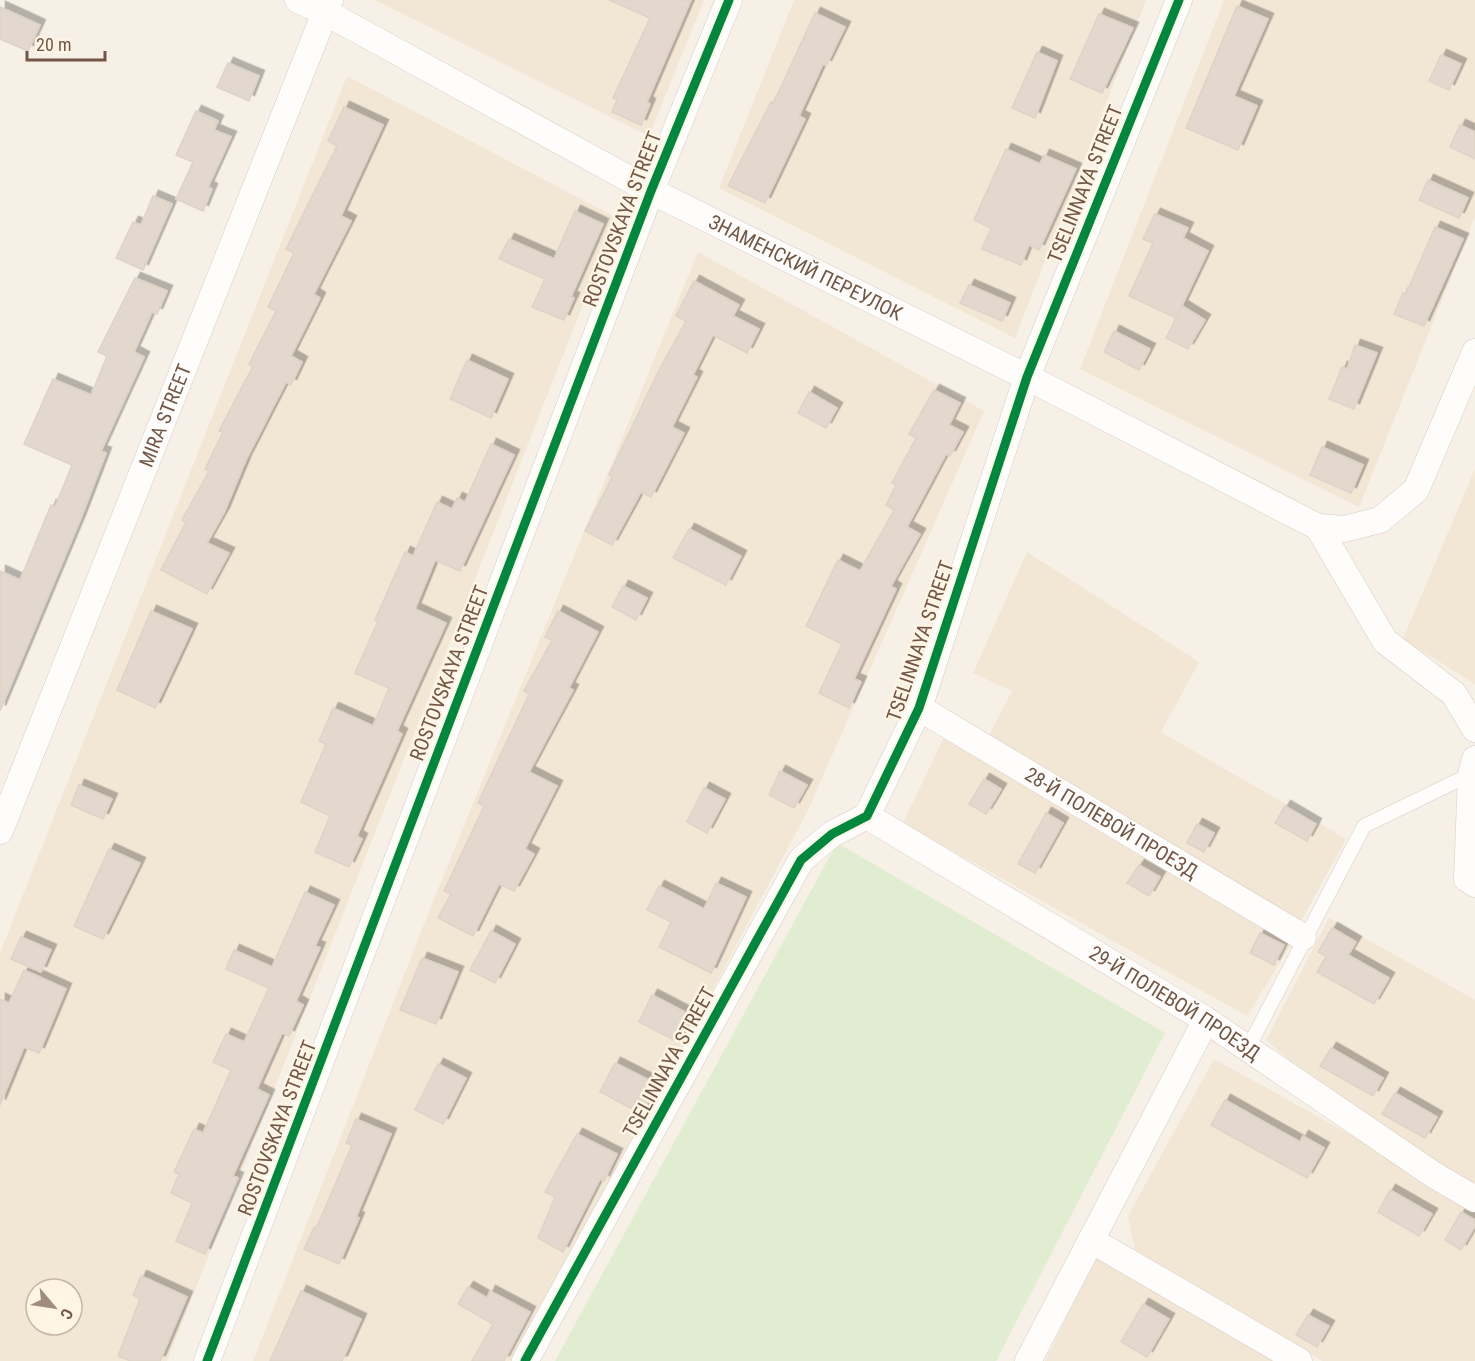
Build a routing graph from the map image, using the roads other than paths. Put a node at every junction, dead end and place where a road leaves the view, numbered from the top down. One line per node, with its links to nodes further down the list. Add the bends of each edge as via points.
1 (298, 0): 4 (street, ЗНАМЕНСКИЙ ПЕРЕУЛОК)
2 (729, 0): 5 (street, ROSTOVSKAYA STREET)
3 (1179, 0): 7 (street, TSELINNAYA STREET)
4 (328, 6): 5 (street, ЗНАМЕНСКИЙ ПЕРЕУЛОК); 13 (street, MIRA STREET)
5 (651, 191): 7 (street, ЗНАМЕНСКИЙ ПЕРЕУЛОК); 20 (street, ROSTOVSKAYA STREET)
6 (1475, 352): 8 (street, via 1416,490 1380,520 1344,529)
7 (1027, 377): 8 (street, ЗНАМЕНСКИЙ ПЕРЕУЛОК); 9 (street, TSELINNAYA STREET)
8 (1318, 527): 10 (street, via 1384,641 1454,694)
9 (919, 708): 12 (street, TSELINNAYA STREET); 15 (street, 28-Й ПОЛЕВОЙ ПРОЕЗД)
10 (1475, 729)
11 (1473, 767): 14 (street, via 1467,879); 15 (lane, via 1364,826)
12 (867, 816): 16 (street, 29-Й ПОЛЕВОЙ ПРОЕЗД); 21 (street, TSELINNAYA STREET, via 832,834 801,860)
13 (0, 831)
14 (1475, 884)
15 (1304, 937): 17 (lane)
16 (1206, 1020): 17 (street, 29-Й ПОЛЕВОЙ ПРОЕЗД); 19 (street)
17 (1248, 1048): 18 (street, 29-Й ПОЛЕВОЙ ПРОЕЗД)
18 (1475, 1200)
19 (1091, 1240): 22 (street); 23 (street)
20 (207, 1361)
21 (525, 1361)
22 (1028, 1361)
23 (1299, 1361)

